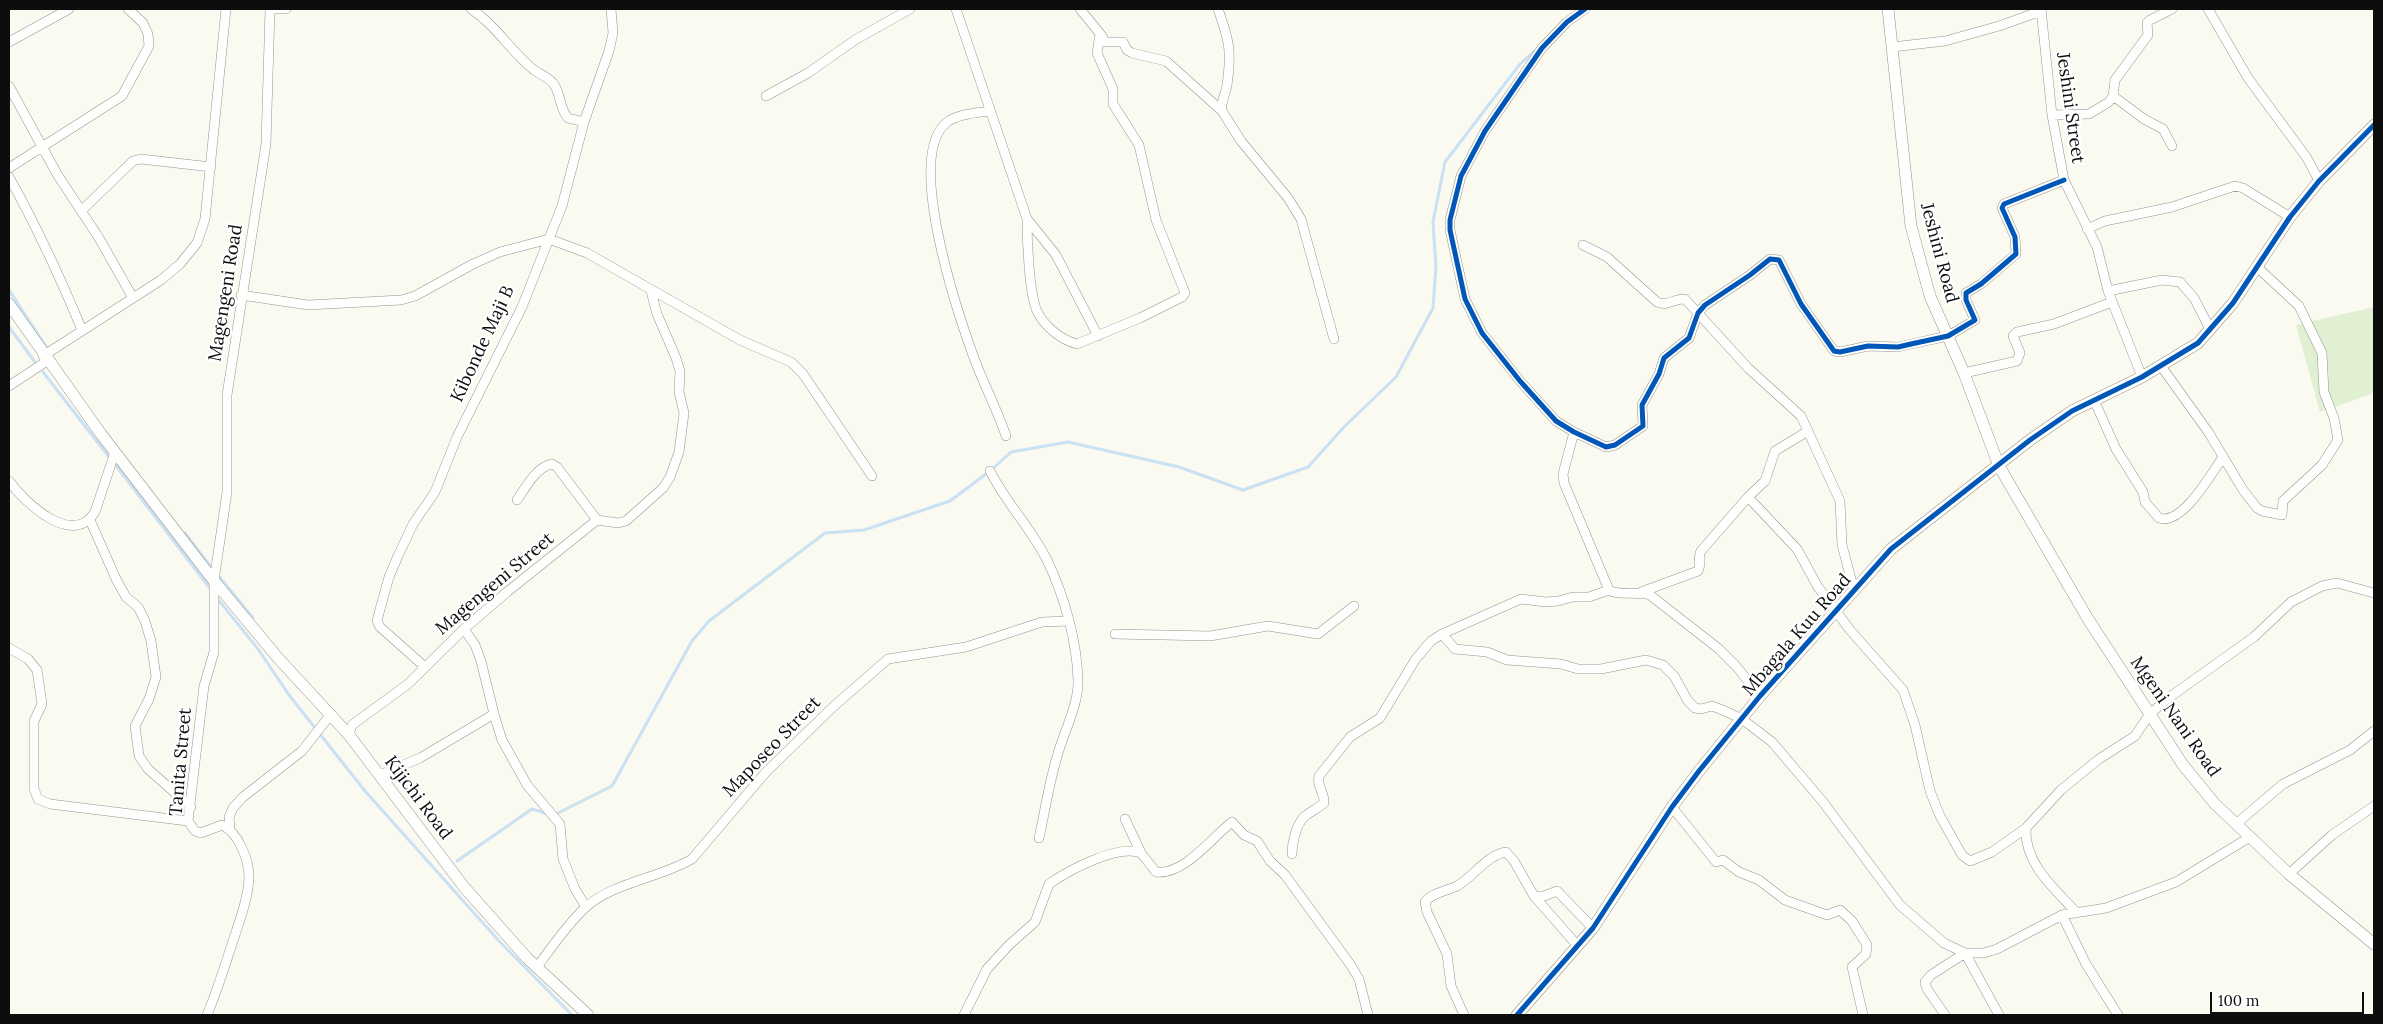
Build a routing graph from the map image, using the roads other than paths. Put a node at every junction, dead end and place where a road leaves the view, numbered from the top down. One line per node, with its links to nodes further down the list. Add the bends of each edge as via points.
1 (69, 9): 19 (street)
2 (128, 9): 30 (street, via 143,23 148,34 148,46 128,88 112,103)
3 (226, 9): 31 (street)
4 (270, 9): 45 (street, Magengeni Road, via 266,144)
5 (275, 9): 6 (street)
6 (286, 9)
7 (471, 9): 27 (street, via 482,16 534,70 552,82 568,118)
8 (611, 9): 27 (street, Kibonde Maji B, via 613,33 609,51)
9 (910, 9): 22 (street)
10 (956, 9): 24 (street)
11 (1080, 9): 18 (street)
12 (1218, 9): 25 (street, via 1231,51)
13 (1586, 9): 62 (street, via 1567,22 1542,48 1485,131 1461,176 1449,225 1465,299 1482,333 1556,421)
14 (1888, 9): 20 (street, Jeshini Road)
15 (2172, 9): 23 (street, via 2147,23 2148,36 2114,80)
16 (2208, 9): 35 (street, via 2248,78 2307,158)
17 (2041, 10): 20 (street, via 1945,41); 26 (street, Jeshini Street)
18 (1100, 34): 25 (street, via 1105,42 1123,42 1132,53 1162,59); 52 (street, via 1098,53 1113,89 1113,104 1139,145 1156,220 1185,292 1182,297)
19 (9, 42)
20 (1892, 47): 53 (street, Jeshini Road, via 1910,226 1930,296)
21 (9, 86): 30 (street)
22 (766, 96)
23 (2114, 96): 26 (street, via 2088,114); 29 (street, via 2144,119 2164,129)
24 (990, 111): 38 (street); 63 (street, via 958,117 947,123 934,143 930,166 934,217 941,252 974,358)
25 (1222, 111): 54 (street, via 1241,141 1301,218)
26 (2052, 115): 34 (street, Jeshini Street)
27 (584, 122): 40 (street, Kibonde Maji B, via 572,172)
28 (2374, 124): 35 (street, Mbagala Kuu Road)
29 (2172, 146)
30 (43, 147): 32 (street); 36 (street)
31 (211, 167): 36 (street, via 133,161); 46 (street, via 205,219 197,243 180,264)
32 (9, 168)
33 (9, 177): 51 (street, via 58,270)
34 (2064, 180): 39 (street, Jeshini Street); 53 (street, via 2002,206 2015,237 2016,254 1966,293 1975,320)
35 (2320, 182): 37 (street, Mbagala Kuu Road)
36 (82, 210): 46 (street)
37 (2290, 218): 39 (street, via 2235,186 2172,207 2105,221); 42 (street, Mbagala Kuu Road)
38 (1027, 219): 52 (street, via 1056,255); 52 (street, via 1027,246 1039,315 1059,336 1072,343 1081,344)
39 (2087, 229): 43 (street, Jeshini Street, via 2097,247)
40 (549, 239): 44 (street, via 587,253); 45 (street, via 500,252 415,296 401,300 308,305); 86 (street, Kibonde Maji B, via 522,307 457,437 434,492 413,524 386,585 378,621 380,627)
41 (1584, 245): 49 (street, via 1607,257 1657,302 1664,305 1685,299)
42 (2257, 267): 50 (street, Mbagala Kuu Road, via 2233,303); 65 (street, via 2299,306 2322,353 2324,392 2338,440 2322,465 2285,499 2281,516 2257,508)
43 (2108, 290): 47 (street, Jeshini Street); 50 (street, via 2162,280 2180,282 2194,298)
44 (651, 291): 68 (street, via 740,340 791,362 803,374); 73 (street, via 680,371 679,392 684,413 679,452 663,488 626,521)
45 (241, 295): 74 (street, Magengeni Road, via 227,395 227,492)
46 (133, 298): 51 (street)
47 (2112, 302): 57 (street, via 2054,324 2017,332 2013,336 2021,354 2017,361); 58 (street, Jeshini Street)
48 (9, 304): 55 (street, Kijichi Road)
49 (1698, 313): 53 (street, via 1775,258 1780,260 1801,304 1834,351 1868,346 1898,347); 61 (street, via 1748,368 1799,413); 62 (street, via 1689,338 1664,358 1642,405 1643,426 1610,446)
50 (2210, 329): 56 (street, Mbagala Kuu Road, via 2198,343)
51 (82, 330): 55 (street)
52 (1098, 336)
53 (1948, 336): 57 (street, Jeshini Road)
54 (1334, 339)
55 (45, 358): 59 (street); 64 (street, Kijichi Road)
56 (2161, 366): 58 (street, Mbagala Kuu Road); 65 (street)
57 (1964, 373): 66 (street, Jeshini Road)
58 (2142, 377): 60 (street, Mbagala Kuu Road)
59 (9, 386)
60 (2094, 400): 65 (street, via 2116,449 2143,492 2145,502 2159,518 2168,519 2182,512); 66 (street, Mbagala Kuu Road, via 2037,435)
61 (1808, 431): 70 (street, via 1775,450 1765,481); 76 (street, via 1840,502 1842,544)
62 (1574, 432): 75 (street, via 1563,474 1564,483)
63 (1006, 436)
64 (115, 452): 72 (street); 74 (street, Kijichi Road)
65 (2223, 457)
66 (1999, 466): 76 (street, Mbagala Kuu Road, via 1891,549); 90 (street, Mgeni Nani Road, via 2062,576)
67 (990, 471): 81 (street, via 1016,514 1034,535 1062,596)
68 (872, 476)
69 (9, 481): 72 (street, via 31,505 66,526 76,527)
70 (1748, 497): 77 (street, via 1701,551 1698,571); 80 (street, via 1797,549)
71 (517, 500): 73 (street, via 536,473 552,464)
72 (90, 520): 95 (street, via 116,579 126,597 138,607 152,641 156,677 135,726 139,756)
73 (597, 520): 82 (street, Magengeni Street)
74 (214, 582): 88 (street, Kijichi Road, via 278,658); 95 (street, Tanita Street, via 214,652 204,686)
75 (1609, 590): 77 (street); 84 (street, via 1589,597 1558,601 1522,599)
76 (1854, 590): 80 (street, Mbagala Kuu Road)
77 (1641, 592): 87 (street, via 1650,595 1700,632 1736,666)
78 (2374, 593): 90 (street, via 2338,583 2322,586 2291,602 2254,637)
79 (1354, 606): 83 (street, via 1316,634 1268,626 1210,636)
80 (1836, 612): 87 (street, Mbagala Kuu Road); 101 (street, via 1902,690 1915,724 1930,791 1940,816 1965,859 1970,861 1982,857)
81 (1069, 621): 104 (street, via 1078,681 1056,758); 109 (street, Maposeo Street, via 1042,622 966,647 888,659 766,772 692,859 634,882)
82 (464, 629): 86 (street, Magengeni Street); 89 (street, via 481,661)
83 (1115, 634)
84 (1442, 634): 91 (street, via 1455,649 1487,652 1512,661 1595,670 1646,660 1654,662 1663,665 1674,676 1695,708 1716,708); 106 (street, via 1431,641 1415,660 1380,718 1350,737 1318,776 1324,803 1300,822)
85 (9, 648): 99 (street, via 28,659 38,670 42,704 34,721 33,774 38,798 50,804)
86 (425, 667): 93 (street, Magengeni Street, via 408,684 352,725)
87 (1760, 696): 91 (street, Mbagala Kuu Road)
88 (331, 714): 93 (street, Kijichi Road); 102 (street, via 302,751 233,808 229,817)
89 (494, 714): 94 (street, via 420,758); 109 (street, via 502,740 519,773 560,824 563,859)
90 (2149, 715): 100 (street, Mgeni Nani Road, via 2183,765); 101 (street, via 2135,736 2099,759 2061,790)
91 (1742, 719): 97 (street, Mbagala Kuu Road); 115 (street, via 1772,742 1823,802 1900,905 1944,943)
92 (2374, 731): 100 (street, via 2350,750 2276,790)
93 (349, 735): 94 (street, Kijichi Road)
94 (380, 775): 116 (street, Kijichi Road, via 464,887)
95 (191, 806): 99 (street, Tanita Street)
96 (2374, 806): 107 (street, via 2332,835)
97 (1672, 807): 112 (street, Mbagala Kuu Road); 123 (street, via 1716,862 1727,862 1785,900 1827,915 1840,910 1846,913 1867,945 1866,954 1852,967)
98 (1125, 819): 105 (street)
99 (188, 821): 102 (street, Tanita Street, via 195,831 201,833 222,825)
100 (2236, 824): 103 (street, Mgeni Nani Road)
101 (2026, 828): 110 (street, via 2027,848 2040,872)
102 (230, 829): 117 (street, via 244,855 249,878 243,910)
103 (2250, 837): 107 (street, Mgeni Nani Road); 110 (street, via 2176,882 2106,908)
104 (1039, 838)
105 (1141, 852): 119 (street, via 1132,849 1109,854 1049,884 1035,922 987,969); 120 (street, via 1156,872 1166,872 1193,858 1232,822 1244,835 1255,840 1285,875 1350,964)
106 (1292, 854)
107 (2289, 874): 114 (street, Mgeni Nani Road)
108 (1534, 896): 112 (street, via 1557,891); 113 (street); 121 (street, via 1514,860 1503,852 1458,886 1426,900 1427,912 1447,954 1451,986)
109 (586, 907): 116 (street, Maposeo Street)
110 (2077, 913): 111 (street)
111 (2062, 915): 115 (street, via 1997,948 1984,953); 126 (street, via 2086,964)
112 (1592, 928): 113 (street, Mbagala Kuu Road)
113 (1576, 944): 122 (street, Mbagala Kuu Road)
114 (2374, 944)
115 (1965, 953): 124 (street, via 1925,982); 125 (street)
116 (537, 967): 118 (street, Kijichi Road)
117 (207, 1015)
118 (588, 1015)
119 (964, 1015)
120 (1368, 1015)
121 (1464, 1015)
122 (1517, 1015)
123 (1863, 1015)
124 (1945, 1015)
125 (1999, 1015)
126 (2118, 1015)

